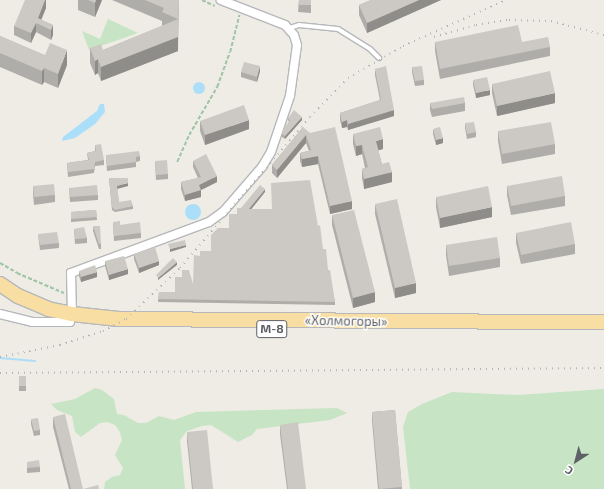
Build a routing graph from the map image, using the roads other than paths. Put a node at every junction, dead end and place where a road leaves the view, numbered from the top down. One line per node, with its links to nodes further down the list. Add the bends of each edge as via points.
1 (221, 4): 2 (street)
2 (290, 28): 3 (lane, via 299,25 338,29 370,48); 7 (street, via 297,45 290,96 271,152 262,167 223,212 209,222 71,273)
3 (379, 58)
4 (0, 284): 7 (highway, «Холмогоры» / М-8, via 31,302)
5 (0, 294): 7 (highway, «Холмогоры» / М-8, via 41,315)
6 (0, 314): 7 (street, via 32,322)
7 (71, 318): 8 (highway, «Холмогоры» / М-8); 9 (highway, «Холмогоры» / М-8, via 99,326)
8 (604, 322)
9 (604, 331)

